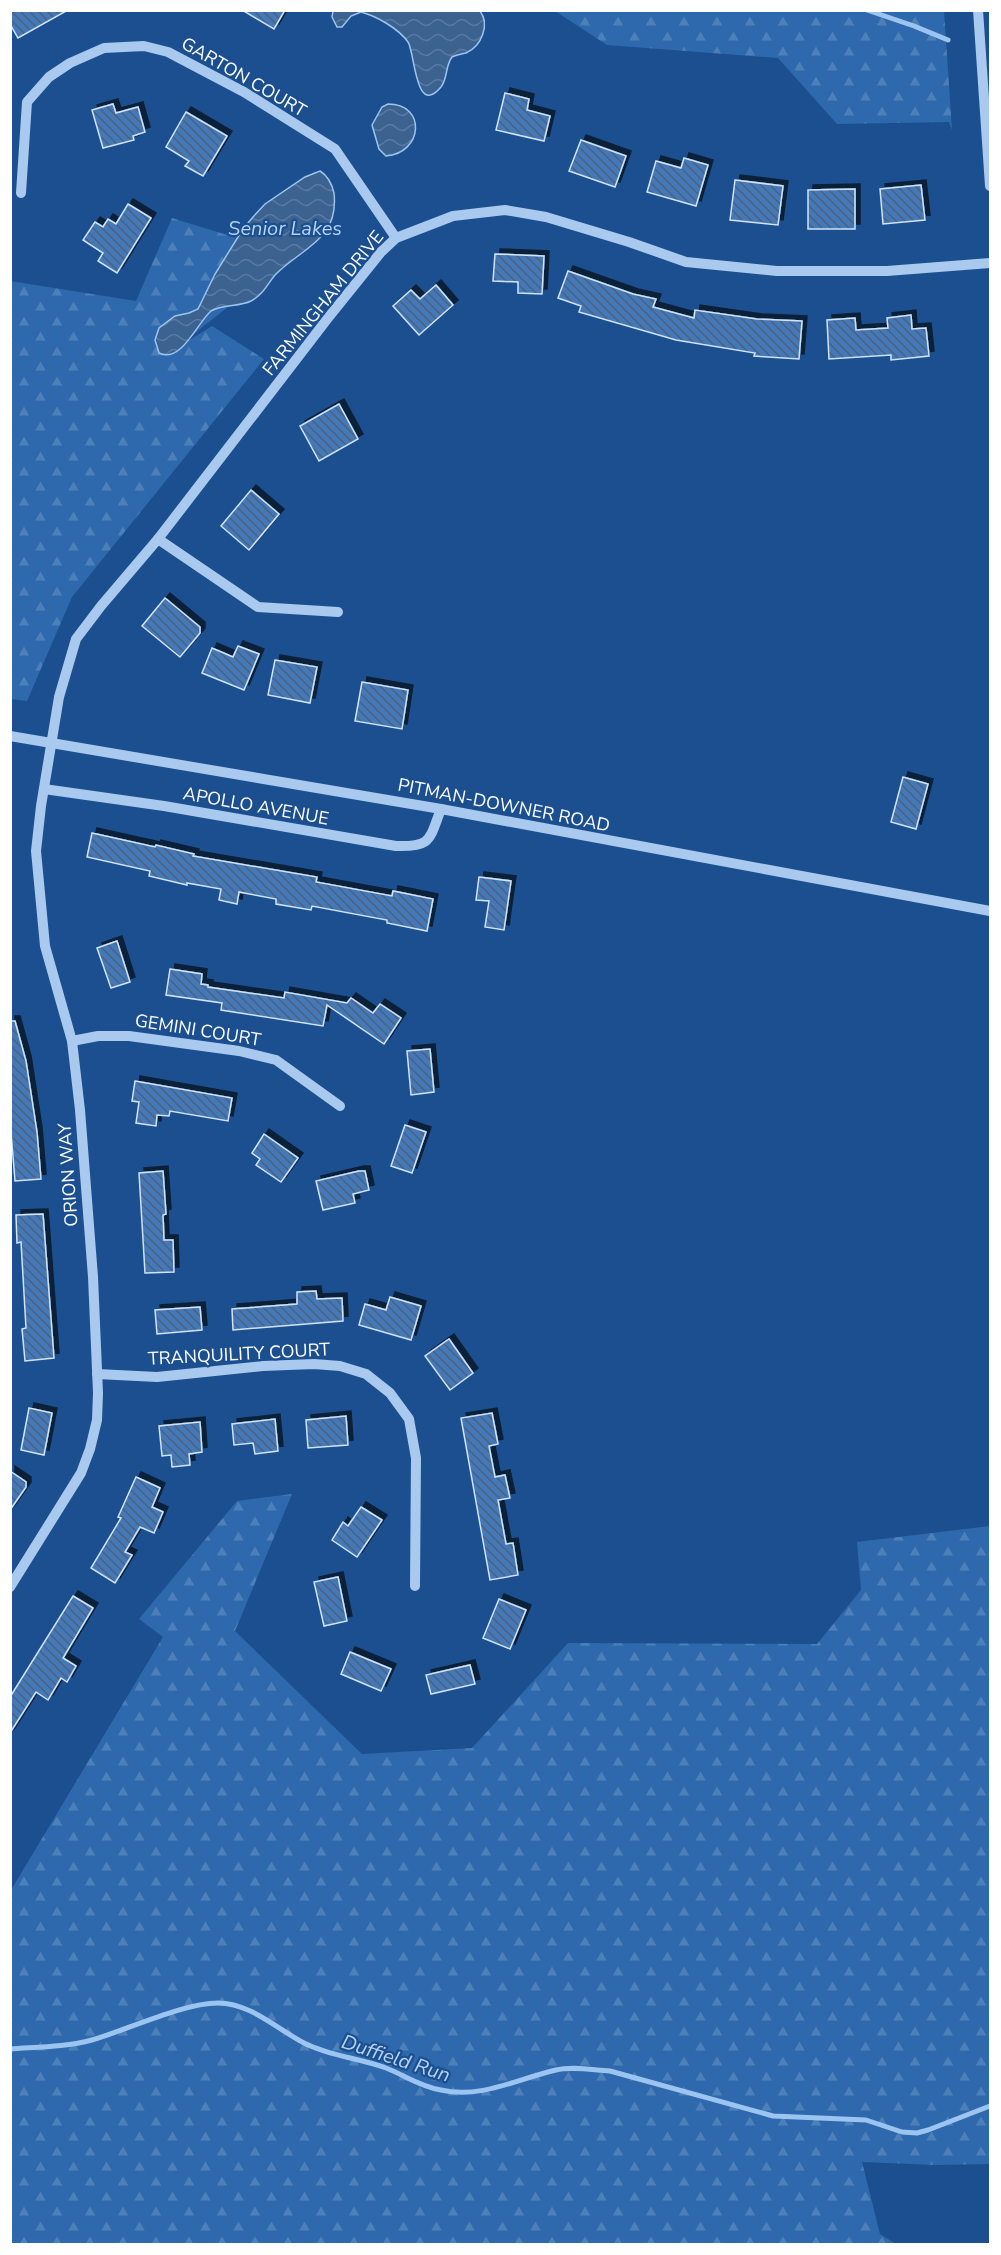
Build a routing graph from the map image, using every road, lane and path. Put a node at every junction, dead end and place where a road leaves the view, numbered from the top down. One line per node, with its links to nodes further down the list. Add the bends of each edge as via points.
1 (978, 10): 2 (street)
2 (990, 186)
3 (21, 193): 4 (street, GARTON COURT, via 27,102 49,77 70,63 104,48 144,46 168,52 234,87 335,149)
4 (396, 238): 5 (street, FARMINGHAM DRIVE, via 453,216 505,210 546,217 686,262 788,271 887,271); 6 (street, FARMINGHAM DRIVE, via 328,318)
5 (990, 263)
6 (158, 539): 7 (street, via 258,607); 9 (street, FARMINGHAM DRIVE, via 76,639)
7 (338, 612)
8 (10, 736): 9 (street, PITMAN-DOWNER ROAD)
9 (51, 743): 10 (street, ORION WAY); 11 (street, PITMAN-DOWNER ROAD)
10 (44, 789): 11 (street, APOLLO AVENUE, via 396,846 416,847 429,840); 13 (street, ORION WAY, via 36,851 40,911 45,946)
11 (441, 809): 12 (street, PITMAN-DOWNER ROAD)
12 (990, 911)
13 (72, 1041): 14 (street, GEMINI COURT, via 129,1036 239,1051 276,1060); 15 (street, ORION WAY, via 92,1265)
14 (340, 1106)
15 (97, 1374): 16 (street, TRANQUILITY COURT, via 157,1377 314,1364 366,1374 390,1393 409,1419 416,1458); 17 (street, ORION WAY, via 97,1420 81,1473)
16 (415, 1586)
17 (10, 1587)

